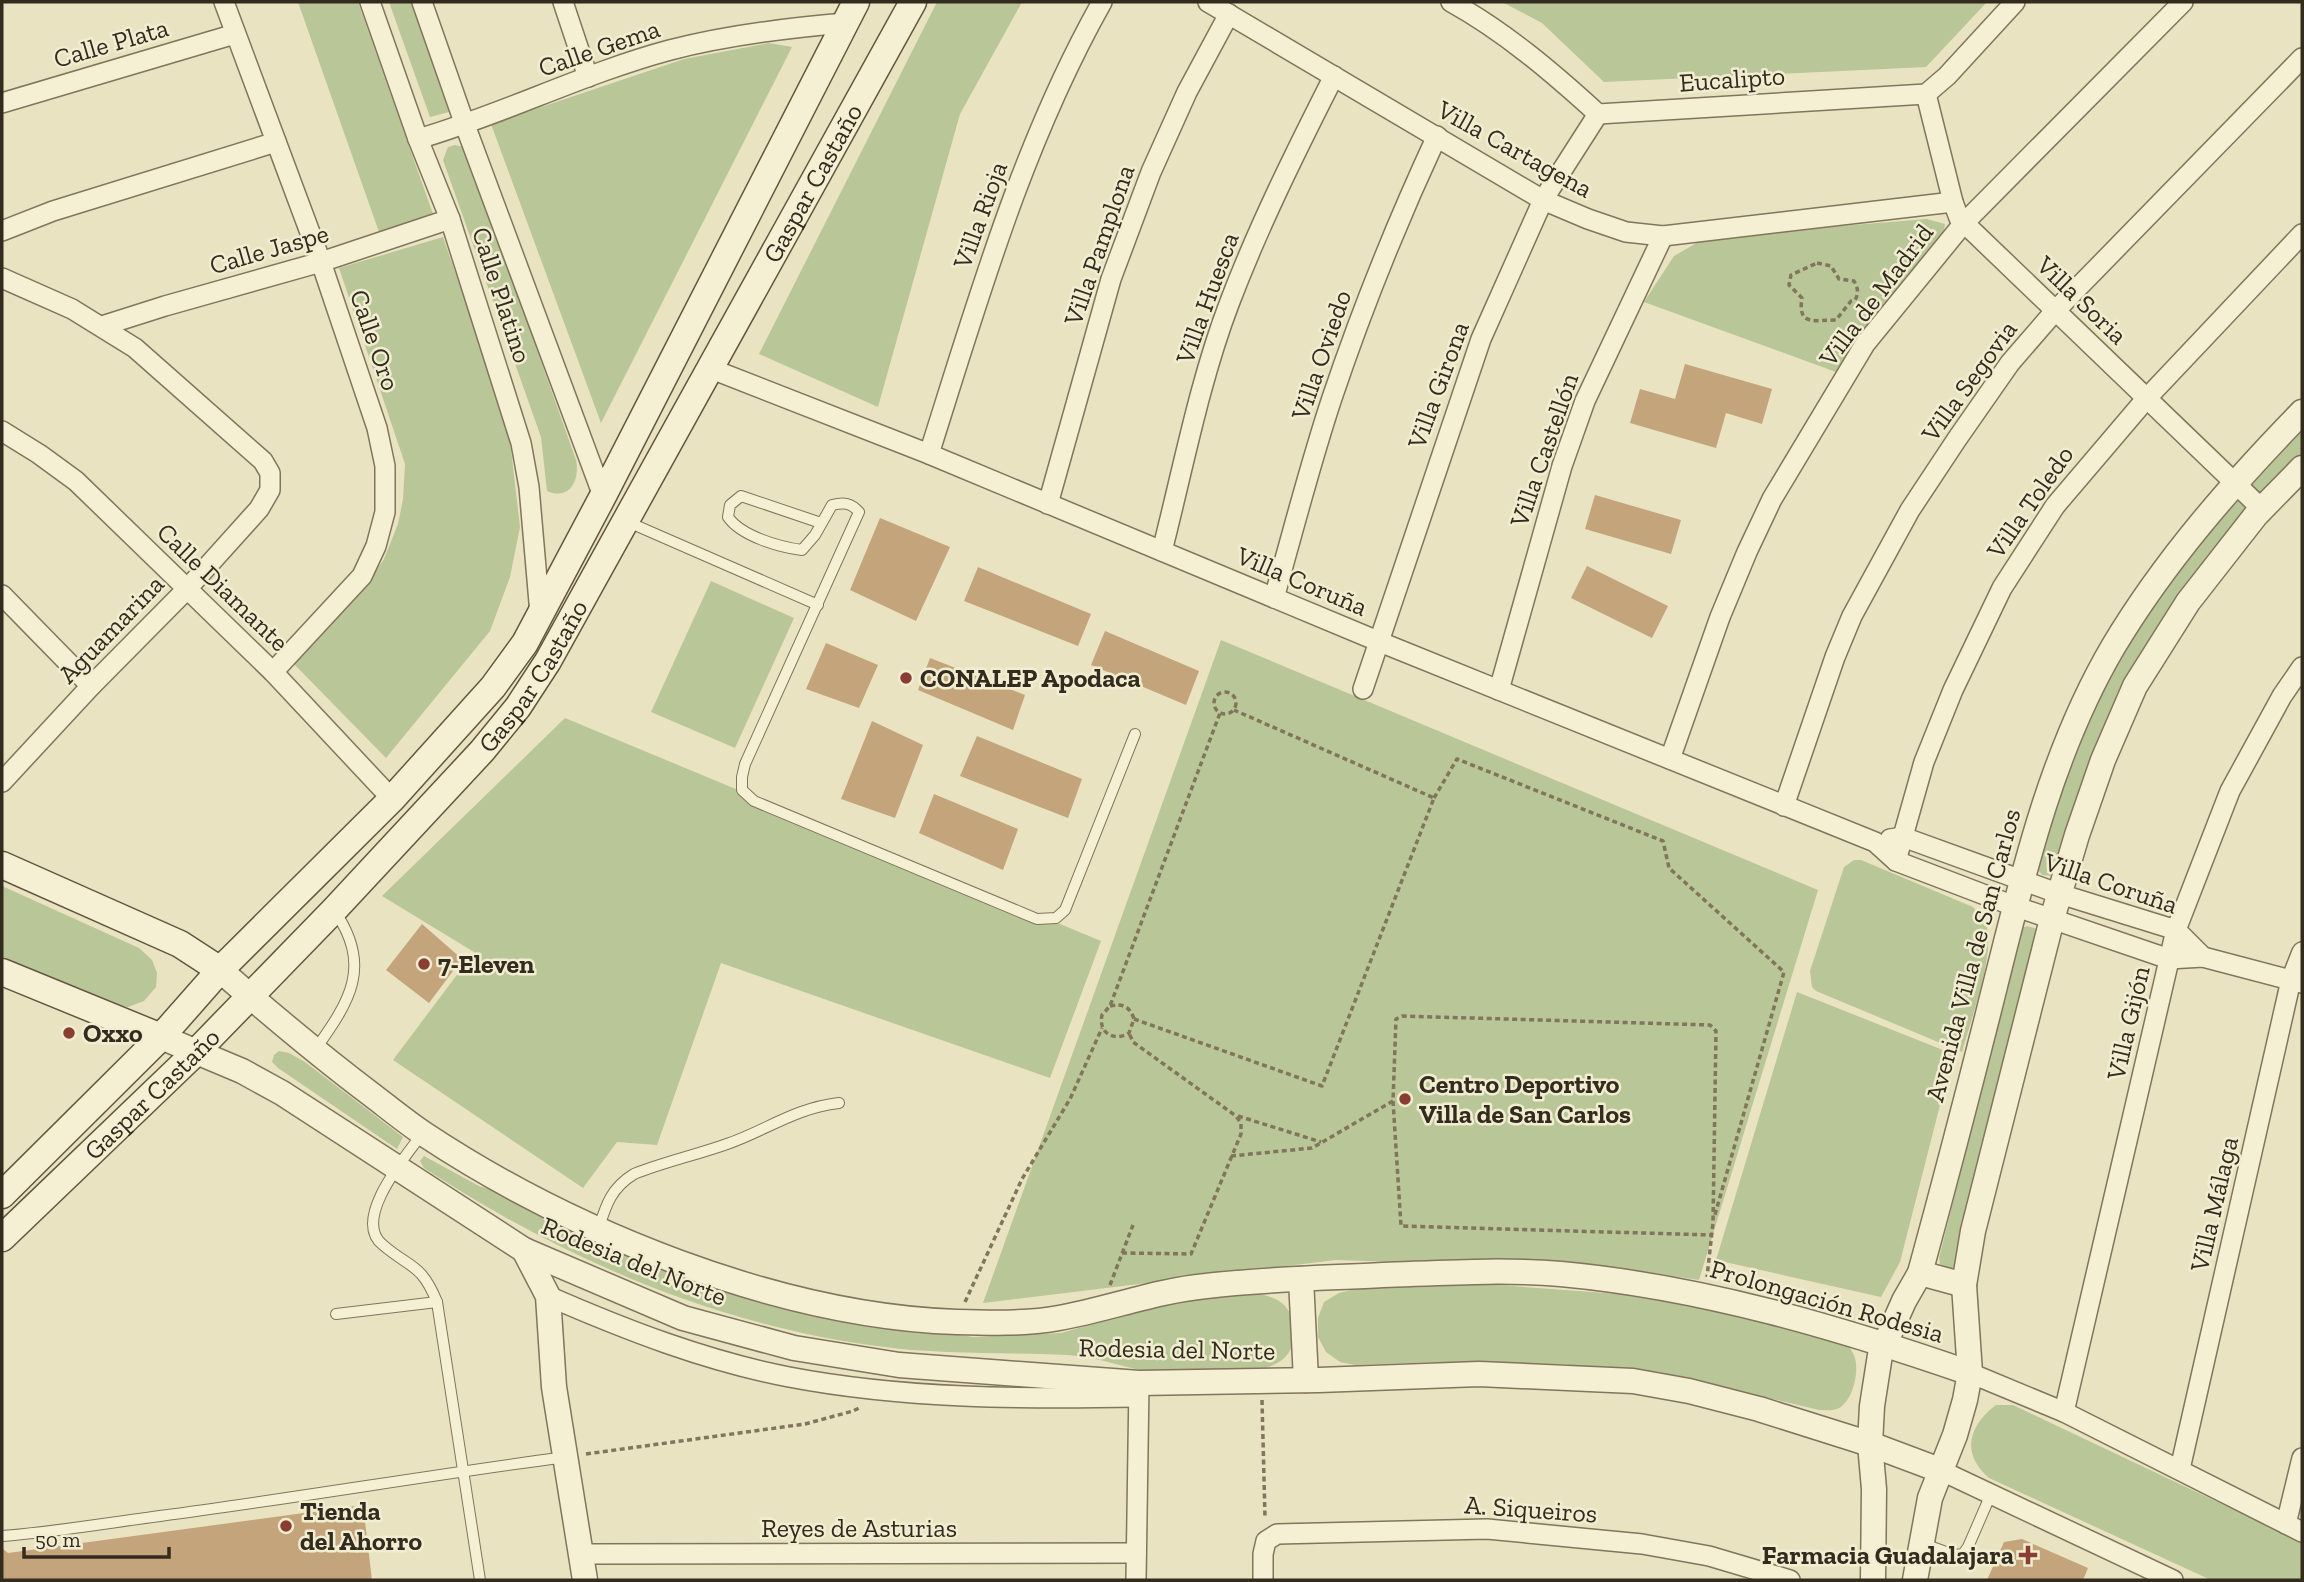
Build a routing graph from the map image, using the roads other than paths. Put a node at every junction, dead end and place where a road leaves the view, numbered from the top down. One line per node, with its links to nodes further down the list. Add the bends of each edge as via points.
1 (224, 2): 14 (street, Calle Oro)
2 (370, 2): 23 (street, Calle Platino)
3 (422, 2): 21 (street, Calle Platino)
4 (563, 2): 17 (street)
5 (913, 2): 36 (main road, Gaspar Castaño)
6 (1102, 2): 40 (street, Villa Rioja, via 1042,124 1003,221)
7 (1208, 2): 13 (street, Villa Cartagena)
8 (1451, 2): 11 (street)
9 (2015, 2): 18 (street)
10 (2183, 2): 28 (street, Villa de Madrid)
11 (1480, 10): 20 (street)
12 (850, 13): 17 (street, Calle Gema, via 669,50); 43 (main road, Gaspar Castaño)
13 (1229, 14): 16 (street, Villa Cartagena); 44 (street, Villa Pamplona, via 1151,172 1111,279)
14 (235, 34): 19 (street, Calle Plata); 24 (street, Calle Oro)
15 (2302, 58): 34 (street, Villa Segovia)
16 (1334, 76): 22 (street, Villa Cartagena); 48 (street, Villa Huesca, via 1274,195 1228,305)
17 (587, 77): 21 (street, Calle Gema)
18 (1926, 94): 20 (street, Eucalipto); 26 (street, Villa Soria)
19 (2, 103)
20 (1598, 114): 25 (street, Villa Girona)
21 (465, 125): 23 (street, Calle Gema); 43 (street, Calle Platino)
22 (1437, 136): 25 (street, Villa Cartagena); 51 (street, Villa Oviedo, via 1399,219 1339,377)
23 (418, 139): 27 (street, Calle Platino)
24 (276, 142): 29 (street); 32 (street, Calle Oro)
25 (1544, 200): 31 (street, Villa Cartagena, via 1626,232); 54 (street, Villa Girona, via 1481,340)
26 (1953, 202): 28 (street, Villa Soria); 31 (street, Villa Cartagena)
27 (450, 219): 32 (street, Calle Jaspe); 53 (street, Calle Platino, via 521,443)
28 (1963, 224): 34 (street, Villa Soria); 61 (street, Villa de Madrid, via 1865,344 1772,499 1720,617)
29 (2, 231)
30 (2302, 234): 37 (street, Villa Toledo)
31 (1663, 236): 59 (street, Villa Castellón, via 1585,401 1562,466)
32 (321, 262): 35 (street, Calle Jaspe); 56 (street, Calle Oro, via 377,428 386,512 362,576)
33 (2, 278): 35 (street)
34 (2055, 311): 37 (street, Villa Soria); 64 (street, Villa Segovia, via 2010,363 1957,439 1867,587 1835,657)
35 (102, 326): 49 (street, Aguamarina, via 135,348 263,461 270,473 270,490 259,509)
36 (709, 368): 40 (street, Villa Coruña); 46 (main road, Gaspar Castaño)
37 (2146, 399): 42 (street, Villa Soria); 65 (street, Villa Toledo, via 2055,506 2002,588 1928,750)
38 (2302, 412): 42 (street, Avenida Villa de San Carlos)
39 (2, 431): 49 (street, Calle Diamante, via 76,481)
40 (929, 454): 44 (street, Villa Coruña)
41 (2302, 468): 45 (street)
42 (2234, 483): 45 (street, Villa Soria); 69 (street, Avenida Villa de San Carlos, via 2174,558 2113,647 2074,725)
43 (603, 496): 53 (main road, Gaspar Castaño)
44 (1048, 504): 48 (street, Villa Coruña)
45 (2262, 509): 70 (street, via 2188,602 2135,686 2103,760)
46 (625, 520): 52 (lane); 72 (main road, Gaspar Castaño, via 548,661 517,706 482,751)
47 (821, 523): 47 (lane, via 741,496 730,505 727,517 734,526 782,547 802,550); 52 (lane, via 832,505 843,502 859,512)
48 (1162, 551): 51 (street, Villa Coruña)
49 (187, 589): 56 (street, Calle Diamante); 57 (street, Aguamarina)
50 (2, 595): 57 (street)
51 (1274, 598): 54 (street, Villa Coruña)
52 (818, 605): 60 (lane, via 745,764 742,790 754,801 1037,919 1056,918 1065,910)
53 (540, 614): 63 (main road, Gaspar Castaño, via 493,687)
54 (1380, 642): 58 (street, Villa Girona); 59 (street, Villa Coruña)
55 (2302, 667): 74 (street, Villa Gijón, via 2230,790)
56 (273, 672): 63 (street, Calle Diamante)
57 (90, 687): 62 (street, Aguamarina)
58 (1363, 689)
59 (1499, 690): 61 (street, Villa Coruña)
60 (1135, 734)
61 (1670, 759): 64 (street, Villa Coruña)
62 (2, 782)
63 (392, 799): 78 (main road, Gaspar Castaño)
64 (1784, 806): 66 (street, Villa Coruña)
65 (1903, 837): 66 (street, Villa Coruña); 67 (street, Villa Toledo); 69 (street, Villa Coruña)
66 (1875, 842): 67 (street, Villa Coruña)
67 (1896, 861): 71 (street, Villa Coruña)
68 (2, 864): 78 (main road, via 180,944)
69 (2021, 879): 70 (street, Villa Coruña); 71 (street, Avenida Villa de San Carlos)
70 (2060, 894): 73 (street); 74 (street, Villa Coruña)
71 (2014, 906): 73 (street, Villa Coruña); 92 (street, Avenida Villa de San Carlos)
72 (334, 910): 81 (main road, Gaspar Castaño); 83 (lane, via 352,941 354,975 342,1012)
73 (2052, 919): 77 (street, Villa Coruña); 94 (street, via 1976,1219)
74 (2176, 930): 76 (street, Villa Coruña); 77 (street, Villa Gijón)
75 (2302, 952): 80 (street, Villa Málaga)
76 (2203, 957): 77 (street, Villa Coruña); 80 (street, Villa Coruña)
77 (2169, 959): 102 (street, Villa Gijón)
78 (219, 970): 81 (street, Rodesia del Norte); 82 (main road, Gaspar Castaño)
79 (3, 974): 82 (main road)
80 (2297, 982): 106 (street, Villa Málaga)
81 (250, 996): 83 (street, Rodesia del Norte); 84 (main road, Gaspar Castaño)
82 (161, 1037): 84 (street, Rodesia del Norte); 88 (main road, Gaspar Castaño)
83 (314, 1051): 86 (street, Rodesia del Norte)
84 (196, 1052): 87 (street, Rodesia del Norte, via 282,1093); 90 (main road, Gaspar Castaño)
85 (839, 1103): 89 (lane, via 798,1111 726,1144 634,1174 607,1200)
86 (422, 1133): 87 (lane); 89 (street, Rodesia del Norte, via 524,1194)
87 (397, 1168): 91 (street, Rodesia del Norte); 96 (lane, via 377,1205 372,1233 414,1266 428,1281)
88 (2, 1195)
89 (598, 1230): 93 (street, Rodesia del Norte, via 732,1280 906,1319 1017,1323 1057,1319 1147,1295)
90 (2, 1238)
91 (524, 1250): 95 (street); 101 (street, Rodesia del Norte, via 683,1318 794,1348 899,1366)
92 (1920, 1273): 94 (street); 98 (street, Avenida Villa de San Carlos)
93 (1301, 1279): 98 (street, Prolongación Rodesia, via 1470,1272 1558,1274 1705,1296); 100 (street)
94 (1964, 1285): 99 (street)
95 (548, 1296): 101 (street, via 690,1351 789,1377 887,1391 1014,1399); 104 (street, via 554,1387)
96 (437, 1302): 97 (lane); 107 (lane)
97 (336, 1314)
98 (1885, 1344): 99 (street, Prolongación Rodesia); 103 (street, Avenida Villa de San Carlos, via 1872,1406)
99 (1970, 1373): 102 (street, Prolongación Rodesia); 108 (street)
100 (1306, 1380): 101 (street, Rodesia del Norte); 103 (street, via 1479,1374 1633,1381 1759,1409)
101 (1138, 1390): 113 (street)
102 (2064, 1412): 106 (street, Prolongación Rodesia)
103 (1870, 1444): 108 (street); 120 (street, Avenida Villa de San Carlos)
104 (566, 1457): 107 (lane); 114 (street)
105 (2302, 1458): 110 (street)
106 (2180, 1469): 110 (street, Prolongación Rodesia)
107 (462, 1471): 111 (lane, via 210,1511); 115 (lane)
108 (1942, 1471): 109 (street); 112 (street, via 1930,1497)
109 (1991, 1494): 112 (lane, via 1962,1553 1954,1555); 122 (street)
110 (2294, 1528)
111 (2, 1536)
112 (1920, 1543): 121 (street)
113 (1136, 1553): 114 (street, Reyes de Asturias); 117 (street)
114 (581, 1554): 116 (street)
115 (480, 1580)
116 (585, 1580)
117 (1136, 1580)
118 (1264, 1580): 119 (street, A. Siqueiros, via 1266,1541 1277,1534 1487,1530 1642,1544 1709,1556)
119 (1790, 1580)
120 (1873, 1580)
121 (1915, 1580)
122 (2174, 1580)

